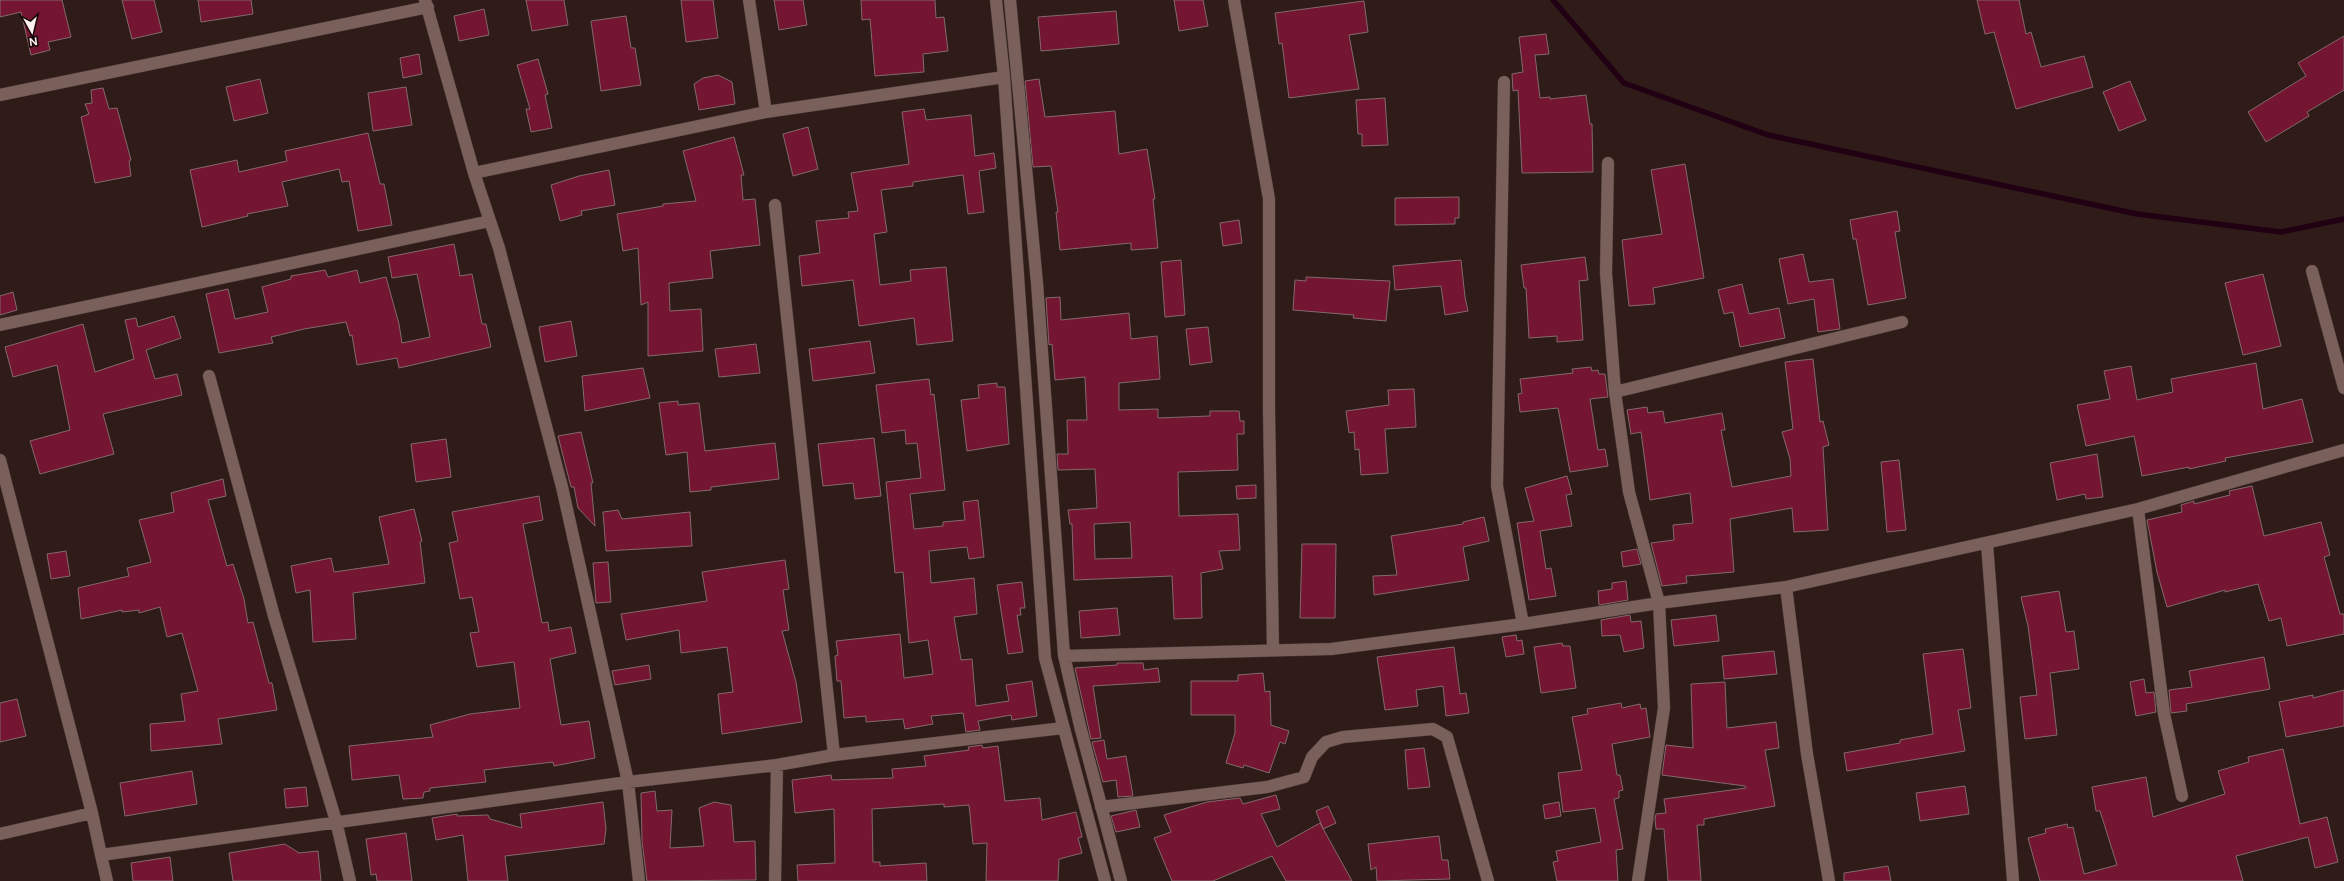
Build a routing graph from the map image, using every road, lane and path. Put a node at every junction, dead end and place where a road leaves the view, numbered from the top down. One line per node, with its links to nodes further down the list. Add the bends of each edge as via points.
1 (749, 0): 9 (street)
2 (996, 0): 6 (street)
3 (1010, 0): 28 (street, via 1037,283)
4 (1234, 0): 27 (street, via 1269,198)
5 (426, 4): 8 (street); 11 (street)
6 (1004, 77): 9 (street); 29 (street, via 1045,658)
7 (1504, 82): 26 (street, via 1497,486)
8 (0, 95)
9 (766, 112): 11 (street)
10 (1608, 163): 19 (street, via 1606,274)
11 (474, 172): 13 (street)
12 (775, 205): 30 (street)
13 (490, 221): 16 (street); 32 (street, via 562,487)
14 (2312, 271): 18 (street)
15 (1902, 322): 19 (street)
16 (0, 325)
17 (208, 376): 36 (street, via 274,616)
18 (2344, 388)
19 (1615, 392): 25 (street, via 1630,492)
20 (2344, 450): 22 (street)
21 (0, 460): 35 (street)
22 (2138, 508): 23 (street); 33 (street, via 2164,714)
23 (1987, 544): 24 (street); 48 (street)
24 (1786, 587): 25 (street); 47 (street, via 1807,754)
25 (1659, 603): 26 (street); 46 (street, via 1664,708)
26 (1523, 624): 27 (street, via 1332,649)
27 (1272, 649): 28 (street)
28 (1064, 656): 34 (street)
29 (1063, 728): 30 (street); 43 (street)
30 (834, 755): 31 (street)
31 (777, 765): 32 (street); 42 (street)
32 (628, 782): 36 (street); 41 (street)
33 (2182, 796)
34 (1101, 807): 44 (street); 45 (street, via 1267,787 1304,777 1312,757 1326,742 1433,729 1447,737)
35 (92, 813): 37 (street); 38 (street)
36 (336, 821): 38 (street); 40 (street)
37 (0, 834)
38 (101, 855): 39 (street)
39 (107, 881)
40 (350, 881)
41 (639, 881)
42 (776, 881)
43 (1105, 881)
44 (1121, 881)
45 (1488, 881)
46 (1638, 881)
47 (1829, 881)
48 (2013, 881)

